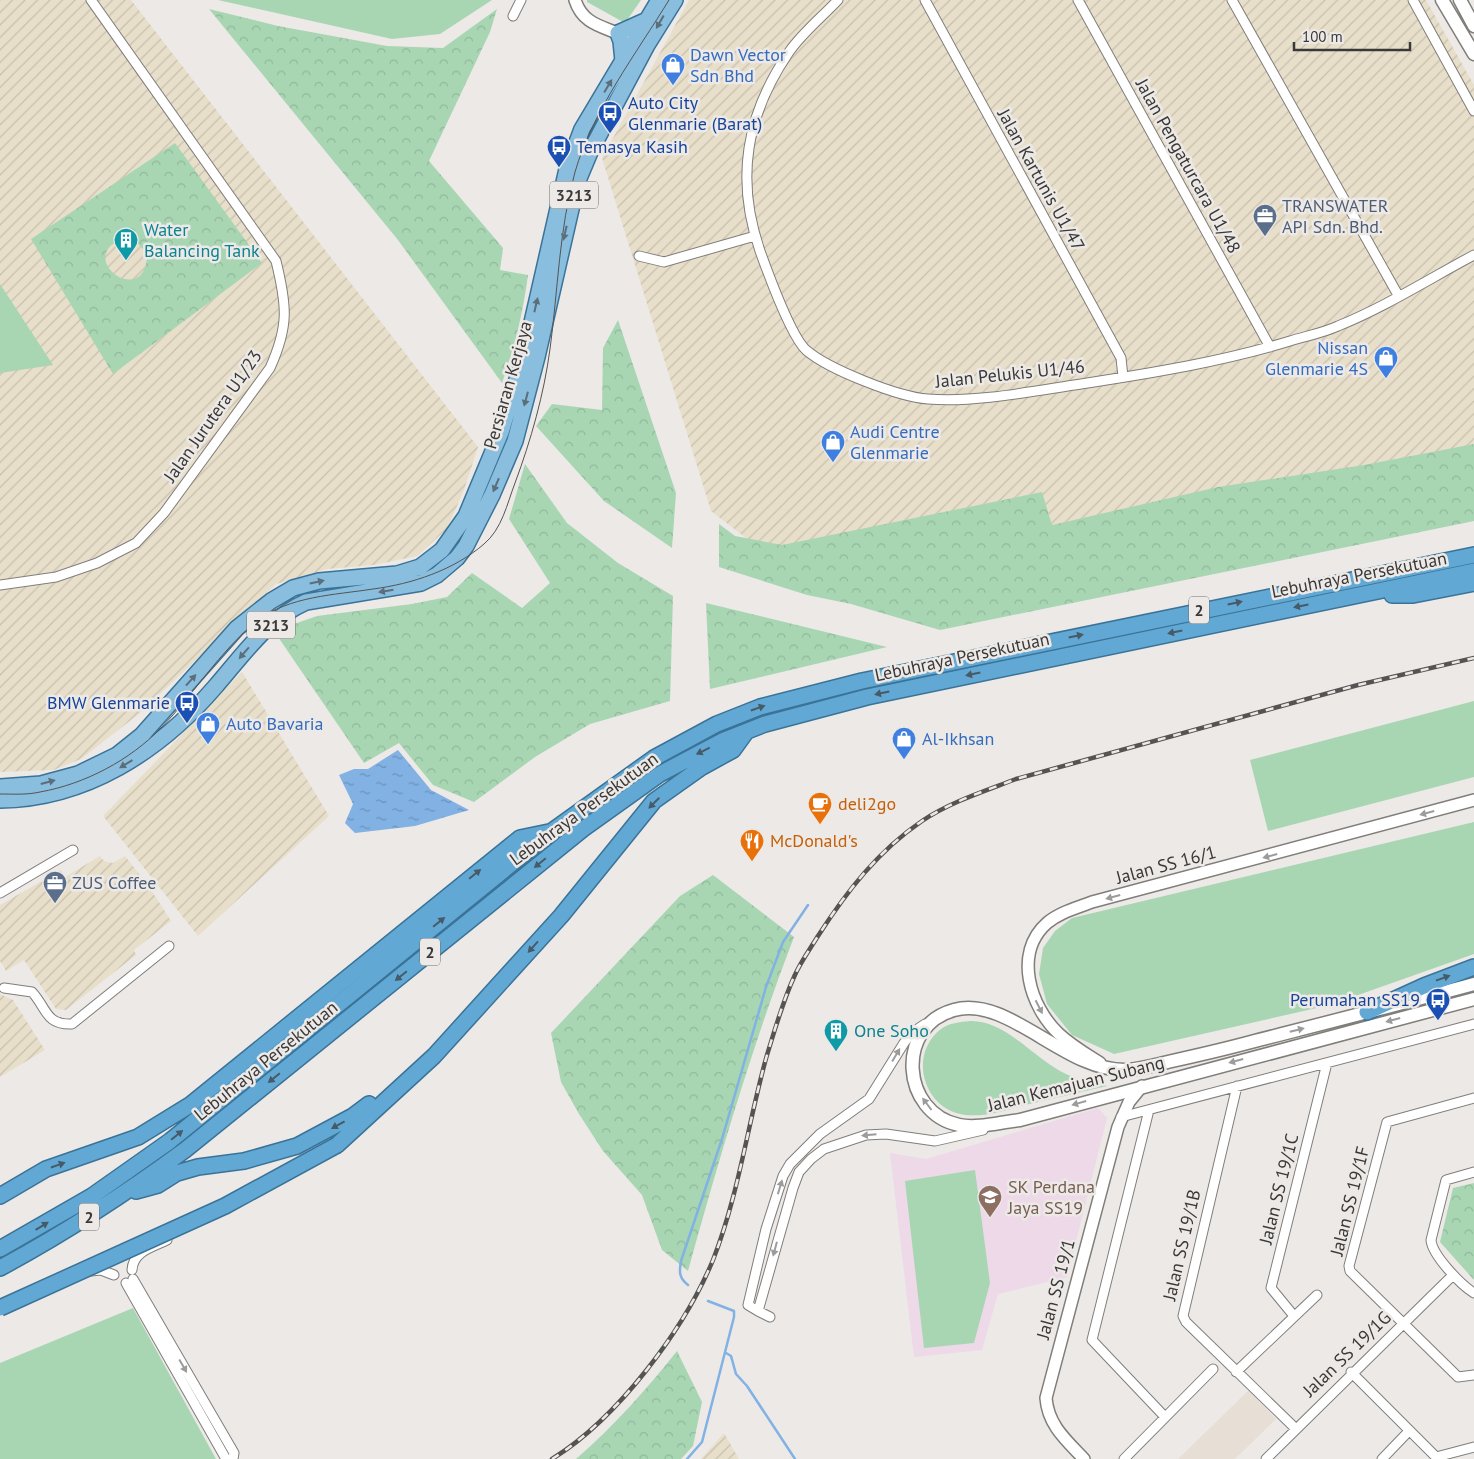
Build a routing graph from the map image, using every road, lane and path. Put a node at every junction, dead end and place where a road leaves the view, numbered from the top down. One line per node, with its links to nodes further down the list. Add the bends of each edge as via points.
1 (91, 0): 31 (street, Jalan Jurutera U1/23, via 276,262 285,298 285,323 280,346 270,368 164,513 136,543 97,563 56,578)
2 (521, 0): 13 (street)
3 (575, 0): 16 (street, via 581,15 587,20)
4 (659, 0): 14 (main road, Persiaran Kerjaya / 3213)
5 (675, 0): 26 (main road, Persiaran Kerjaya / 3213, one-way to 26, via 647,45 577,183)
6 (838, 0): 21 (street, Jalan Pelukis U1/46, via 790,51 758,114 746,165)
7 (925, 0): 27 (street, Jalan Kartunis U1/47, via 1121,358)
8 (1078, 0): 25 (street, Jalan Pengaturcara U1/48)
9 (1232, 0): 24 (street)
10 (1413, 0): 20 (street)
11 (1442, 0): 18 (main road)
12 (1460, 0): 15 (main road)
13 (513, 16)
14 (647, 20): 16 (main road); 17 (main road, Persiaran Kerjaya / 3213)
15 (1474, 26)
16 (618, 33): 17 (street); 19 (main road)
17 (635, 41): 19 (main road, Persiaran Kerjaya / 3213)
18 (1474, 54)
19 (623, 61): 26 (main road, Persiaran Kerjaya / 3213, one-way to 19, via 567,169 582,129)
20 (1474, 111)
21 (755, 236): 23 (street, via 664,262); 27 (street, Jalan Pelukis U1/46, via 783,311 805,349 876,386 926,399 964,399)
22 (1474, 255): 24 (street, Jalan Pelukis U1/46)
23 (639, 256)
24 (1398, 295): 25 (street, Jalan Pelukis U1/46, via 1335,328)
25 (1270, 347): 27 (street, Jalan Pelukis U1/46, via 1202,364)
26 (531, 355): 34 (main road, Persiaran Kerjaya / 3213, one-way to 26, via 50,782 78,774 117,755 142,735 237,628 293,588 319,581 397,574 420,567 442,550 471,507); 35 (main road, Persiaran Kerjaya / 3213, one-way to 35, via 515,441 482,519 466,546 437,575 421,584 306,602 290,610 278,617 211,691 170,730 128,763 87,784 50,796)
27 (1123, 377)
28 (1474, 555): 37 (highway, Lebuhraya Persekutuan / 2, one-way to 28, via 654,758 717,724 760,707 917,669)
29 (1474, 571): 32 (highway, Lebuhraya Persekutuan / 2)
30 (1474, 583): 32 (highway, via 1413,594)
31 (0, 585)
32 (1345, 598): 33 (highway, Lebuhraya Persekutuan / 2, one-way to 33, via 867,696)
33 (747, 731): 48 (highway, one-way to 48, via 733,750 702,767 654,801 561,916); 60 (highway, Lebuhraya Persekutuan / 2, one-way to 60, via 660,774 582,829 185,1150)
34 (0, 787)
35 (0, 800)
36 (1474, 800): 50 (street, Jalan SS 16/1, one-way to 50, via 1092,902 1047,923 1036,936 1028,963 1038,1006 1059,1034)
37 (552, 831): 61 (highway, one-way to 37, via 46,1169 138,1137 190,1105 520,838); 64 (highway, Lebuhraya Persekutuan / 2, one-way to 37, via 92,1196 170,1141)
38 (73, 850): 39 (street)
39 (0, 893)
40 (169, 946): 43 (street, via 72,1024 52,1020 32,992)
41 (1474, 967): 45 (highway, one-way to 41)
42 (1474, 983): 45 (main road, Jalan Kemajuan Subang)
43 (1, 989)
44 (1474, 999): 51 (main road, Jalan Kemajuan Subang, one-way to 51)
45 (1367, 1012): 50 (main road, Jalan Kemajuan Subang, one-way to 45, via 1127,1070 1155,1065)
46 (934, 1020): 50 (main road, Jalan Kemajuan Subang, via 947,1012 968,1007 990,1010 1067,1053); 57 (main road, Jalan Kemajuan Subang, one-way to 46, via 960,1126 928,1107 914,1080 911,1064 919,1035); 62 (street, one-way to 46, via 790,1164 820,1134 869,1099 912,1032)
47 (1474, 1024): 49 (street)
48 (434, 1056): 58 (highway); 60 (highway, one-way to 60, via 353,1116 297,1146 244,1161 198,1167 178,1173 158,1185)
49 (1326, 1062): 52 (street); 74 (street, Jalan SS 19/1C, via 1271,1288)
50 (1107, 1068)
51 (1144, 1085): 53 (main road, Jalan Kemajuan Subang); 56 (street, Jalan SS 19/1)
52 (1237, 1086): 55 (street); 78 (street, Jalan SS 19/1B, via 1183,1310 1186,1322)
53 (1099, 1097): 56 (street, via 1111,1100); 57 (main road, Jalan Kemajuan Subang, one-way to 57)
54 (1474, 1098): 76 (street, Jalan SS 19/1F, via 1388,1122 1350,1271)
55 (1149, 1110): 56 (street); 81 (street, via 1092,1340)
56 (1123, 1114): 87 (street, Jalan SS 19/1, via 1046,1398 1046,1412 1052,1424)
57 (1020, 1120): 63 (street, one-way to 63, via 935,1141 886,1134 866,1135 824,1149 800,1172)
58 (358, 1126): 68 (street, via 353,1137 309,1166 137,1255 132,1261); 72 (highway, bridge, via 337,1145 225,1206)
59 (1474, 1172): 67 (street, via 1446,1180 1431,1240 1431,1247)
60 (127, 1193): 65 (highway, Lebuhraya Persekutuan / 2)
61 (0, 1196)
62 (766, 1229): 63 (street); 73 (street, via 748,1302)
63 (780, 1233): 73 (street, one-way to 73)
64 (0, 1249)
65 (0, 1268)
66 (114, 1275): 71 (street, via 101,1270 88,1271 54,1279)
67 (1453, 1275): 69 (street); 76 (street, Jalan SS 19/1G)
68 (130, 1277): 85 (street); 86 (street, one-way to 86, via 234,1452)
69 (1474, 1293)
70 (1317, 1295): 74 (street)
71 (0, 1300)
72 (0, 1308)
73 (758, 1311): 75 (street)
74 (1294, 1316): 78 (street)
75 (770, 1317)
76 (1402, 1324): 79 (street, Jalan SS 19/1G); 80 (street, Jalan SS 19/1F, via 1458,1377)
77 (1213, 1369): 81 (street)
78 (1236, 1372): 82 (street, Jalan SS 19/1B)
79 (1352, 1372): 82 (street, Jalan SS 19/1G); 83 (street)
80 (1474, 1376)
81 (1165, 1418): 88 (street)
82 (1295, 1428): 89 (street, Jalan SS 19/1G)
83 (1409, 1431): 84 (street, via 1436,1457); 90 (street)
84 (1474, 1447)
85 (226, 1459)
86 (233, 1459)
87 (1084, 1459)
88 (1124, 1459)
89 (1266, 1459)
90 (1382, 1459)

